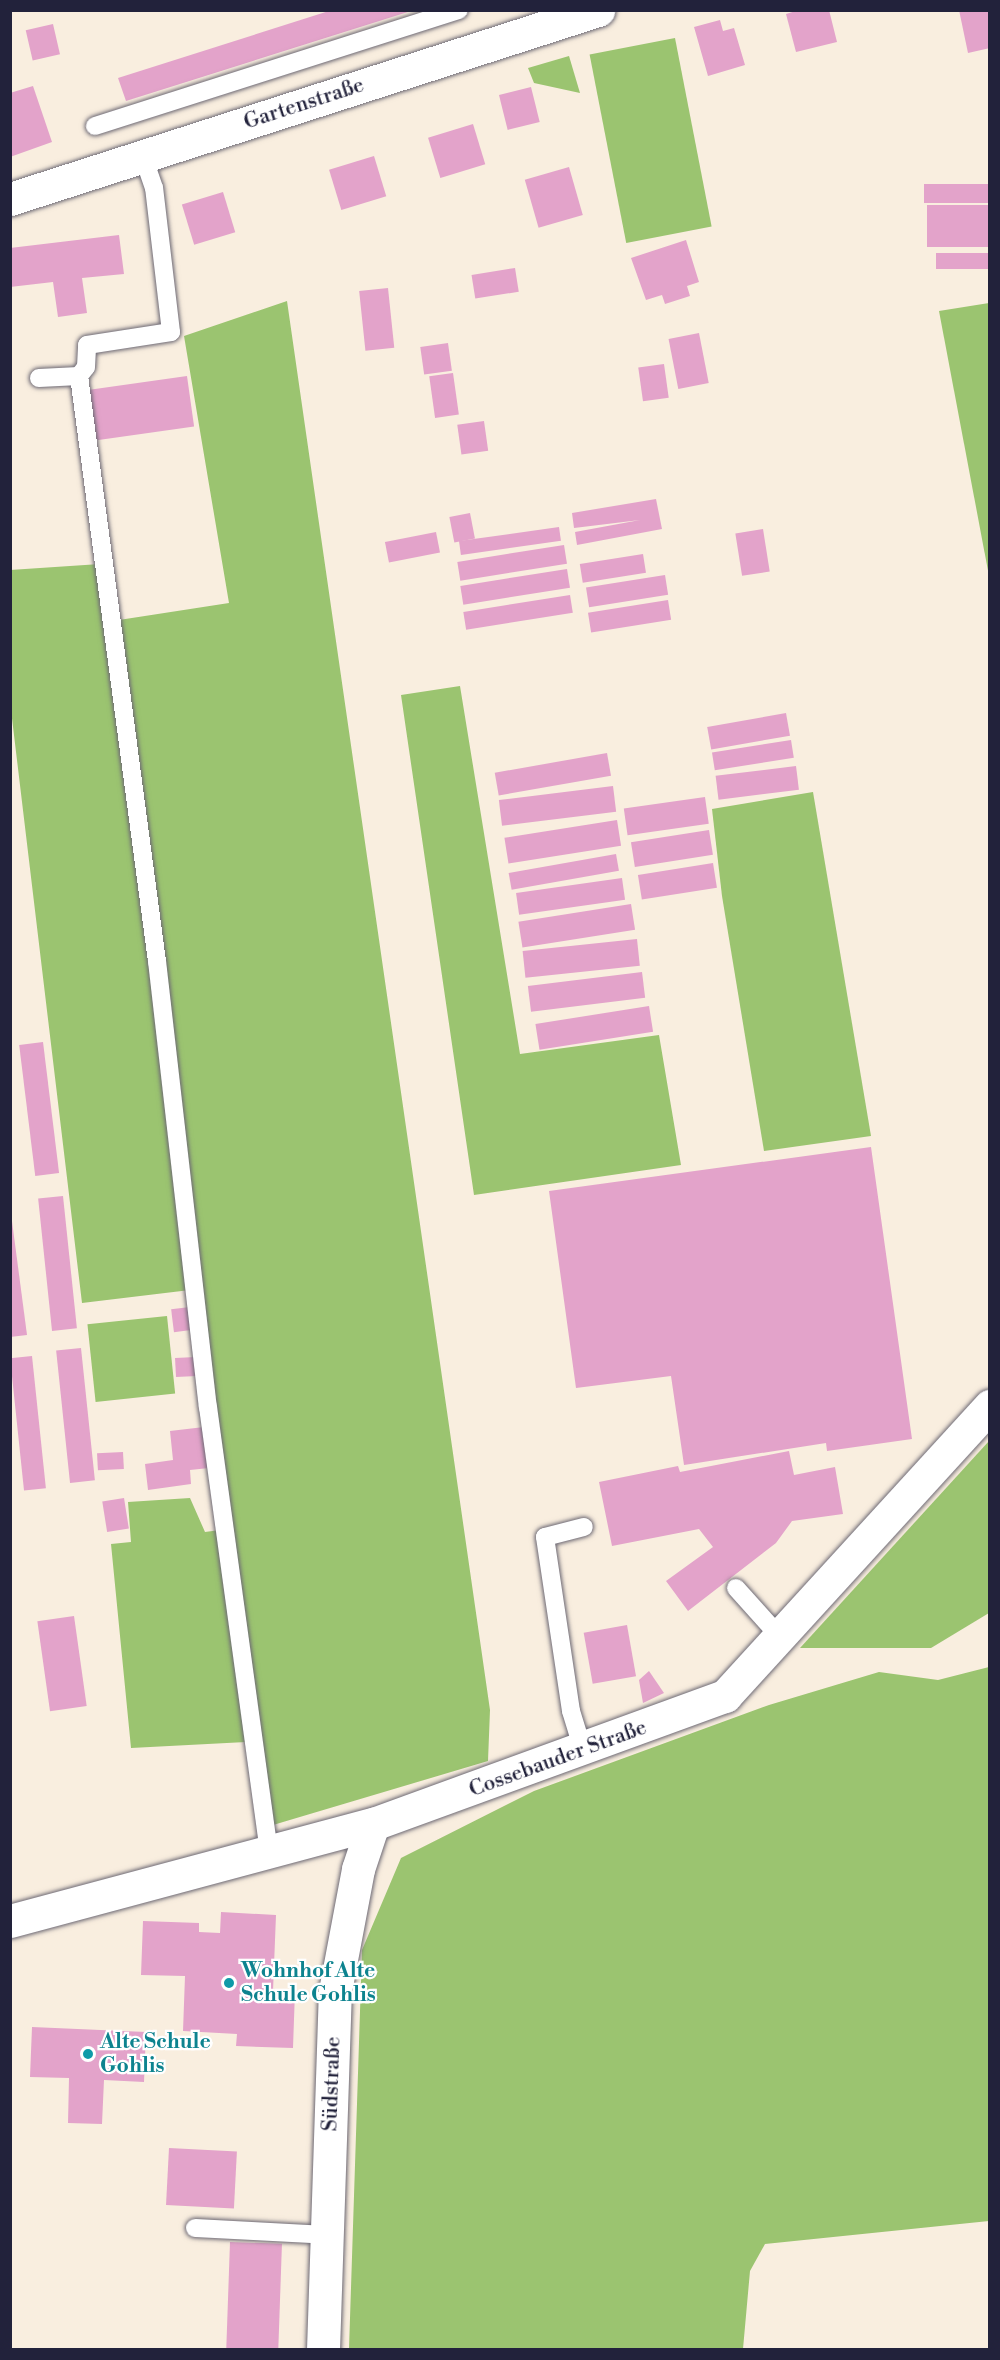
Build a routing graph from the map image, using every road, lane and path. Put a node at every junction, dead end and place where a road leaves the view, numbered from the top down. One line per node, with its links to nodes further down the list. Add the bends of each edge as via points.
1 (459, 10): 3 (lane)
2 (598, 10): 4 (street, Gartenstraße)
3 (95, 126)
4 (142, 156): 5 (street, Gartenstraße); 6 (lane, via 154,188 171,332 87,345 86,367)
5 (10, 199)
6 (79, 376): 7 (lane); 14 (lane, via 157,961 208,1407)
7 (39, 378)
8 (990, 1406): 11 (street, Cossebauder Straße)
9 (584, 1527): 12 (lane, via 545,1537 571,1711)
10 (736, 1587): 11 (lane)
11 (780, 1636): 12 (street, Cossebauder Straße, via 725,1696)
12 (583, 1750): 13 (street, Cossebauder Straße)
13 (373, 1824): 14 (street, Cossebauder Straße); 17 (street, Südstraße, via 358,1869 335,1991)
14 (269, 1852): 15 (street, Cossebauder Straße)
15 (10, 1921)
16 (195, 2228): 17 (lane)
17 (327, 2235): 18 (street, Südstraße)
18 (324, 2349)

